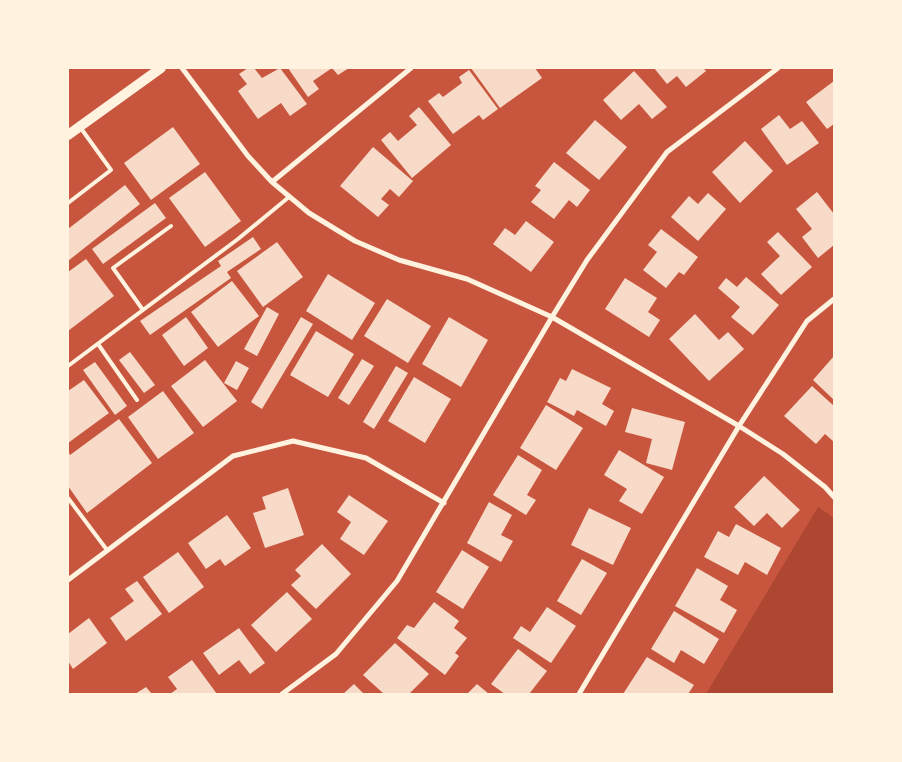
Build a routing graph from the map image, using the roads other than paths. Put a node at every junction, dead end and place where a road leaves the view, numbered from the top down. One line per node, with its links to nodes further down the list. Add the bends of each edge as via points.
1 (161, 68): 5 (main road)
2 (182, 68): 7 (street, via 248,156)
3 (411, 68): 7 (street)
4 (778, 68): 13 (street, via 667,152 588,260)
5 (80, 126): 6 (main road); 9 (lane, via 111,170)
6 (68, 135)
7 (272, 182): 8 (street)
8 (289, 196): 12 (lane, via 238,239); 13 (street, via 309,213 355,240 399,260 467,279)
9 (68, 203)
10 (171, 226): 12 (lane, via 113,268)
11 (834, 299): 17 (street, via 807,321)
12 (143, 310): 14 (lane)
13 (552, 317): 17 (street); 20 (street)
14 (98, 344): 15 (lane); 16 (lane)
15 (68, 366)
16 (137, 400)
17 (739, 426): 18 (street, via 783,454); 24 (street)
18 (834, 497)
19 (68, 498): 21 (lane)
20 (444, 503): 21 (street, via 366,458 294,440 233,456); 23 (street, via 397,581 336,654)
21 (107, 550): 22 (street)
22 (68, 580)
23 (282, 694)
24 (579, 694)

